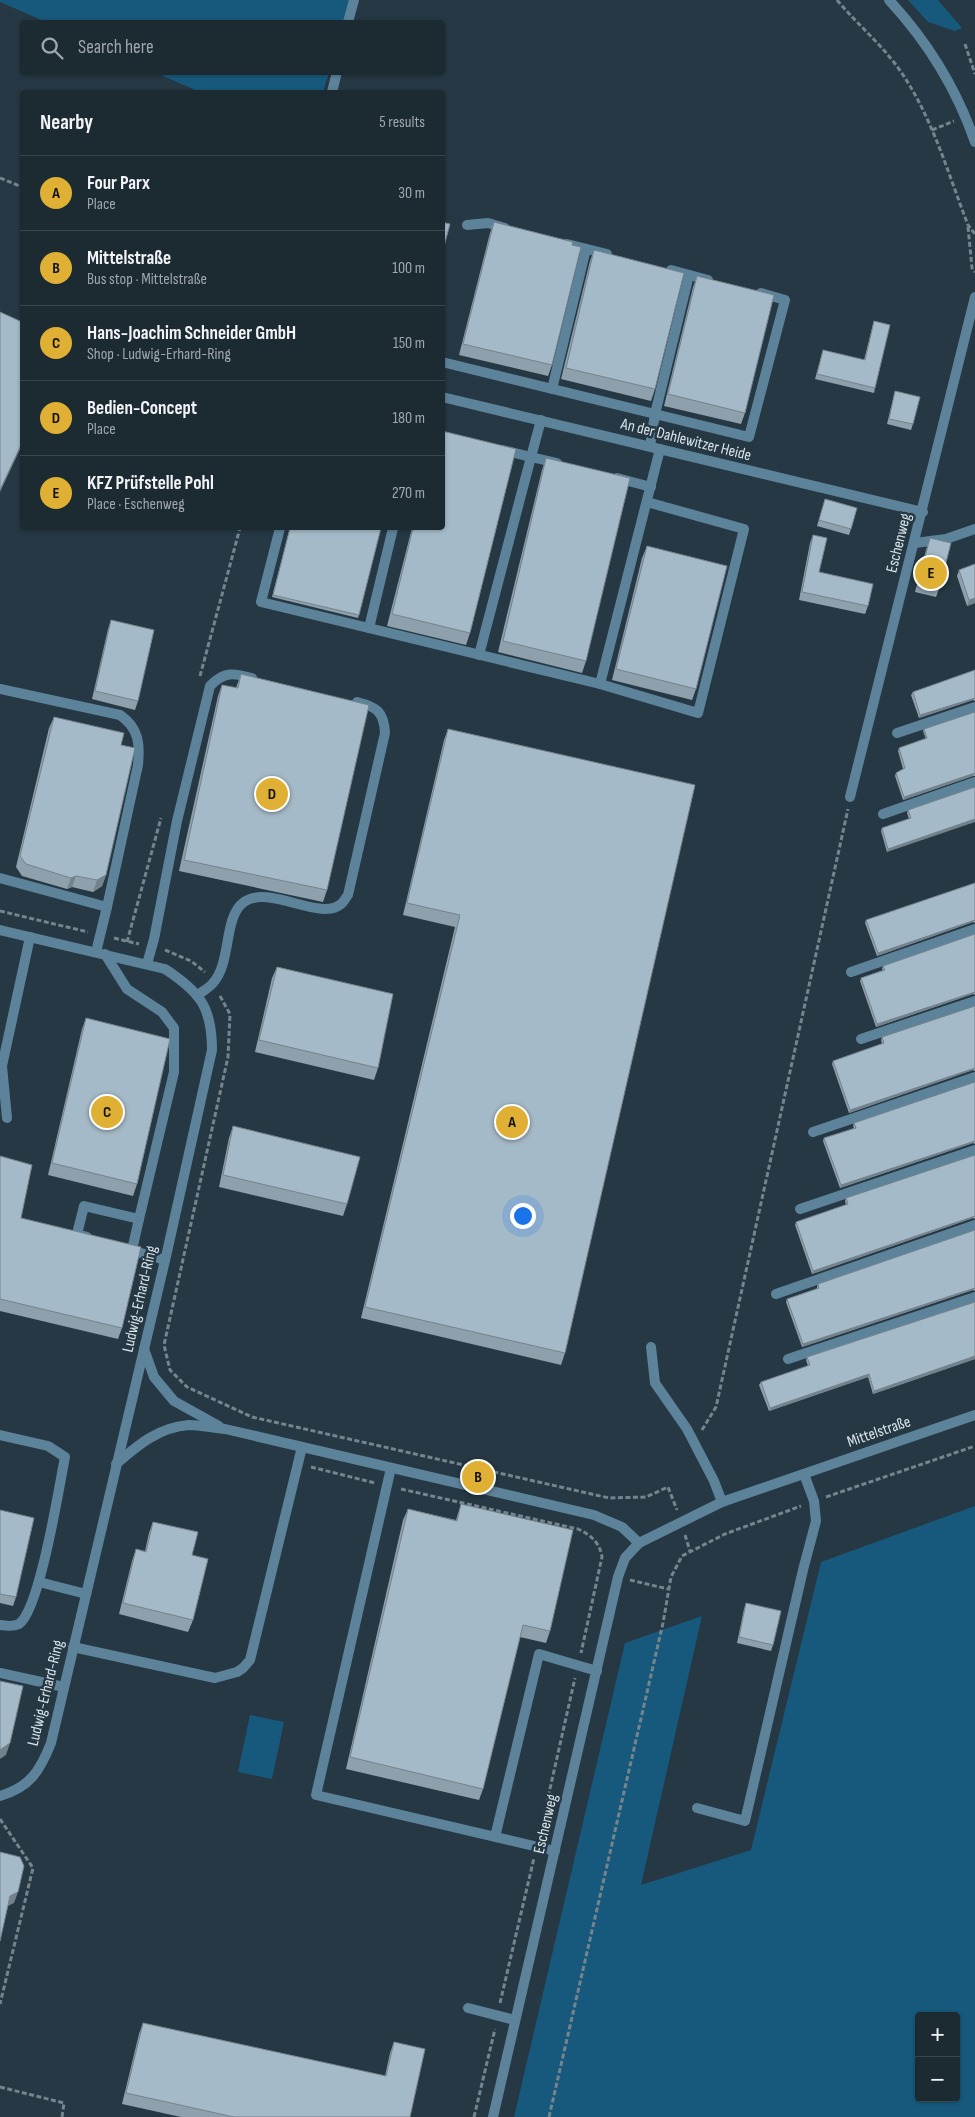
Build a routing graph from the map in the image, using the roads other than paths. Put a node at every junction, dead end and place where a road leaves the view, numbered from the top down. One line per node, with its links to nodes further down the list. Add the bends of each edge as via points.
1 (354, 0): 3 (street)
2 (889, 0): 6 (street, via 936,58 958,98)
3 (349, 20)
4 (336, 75): 5 (street)
5 (332, 90)
6 (975, 142)
7 (468, 225): 8 (street, via 488,223)
8 (514, 230)
9 (559, 242): 10 (street)
10 (586, 249): 11 (street); 18 (street)
11 (614, 256)
12 (660, 268): 13 (street)
13 (688, 275): 14 (street); 20 (street)
14 (718, 282)
15 (746, 290): 20 (street, via 785,300 749,437)
16 (975, 297): 29 (street, Eschenweg)
17 (445, 363): 18 (street)
18 (552, 389): 20 (street)
19 (445, 398): 21 (street, An der Dahlewitzer Heide)
20 (655, 414): 23 (street)
21 (541, 420): 23 (street, An der Dahlewitzer Heide); 24 (street)
22 (496, 448): 24 (street)
23 (655, 448): 27 (street); 29 (street, An der Dahlewitzer Heide)
24 (531, 456): 25 (street); 35 (street)
25 (568, 466)
26 (605, 475): 27 (street)
27 (651, 487): 28 (street)
28 (647, 502): 37 (street); 37 (street, via 744,529 698,713)
29 (922, 512): 33 (street, Eschenweg)
30 (975, 529): 33 (street, via 946,539)
31 (279, 530): 34 (street, via 261,602)
32 (393, 530): 34 (street)
33 (915, 543): 43 (street, Eschenweg)
34 (369, 628): 35 (street)
35 (479, 655): 37 (street)
36 (263, 680): 51 (street, via 234,673 219,677 210,686)
37 (600, 684)
38 (0, 689): 46 (street, via 120,715 138,737 138,765)
39 (350, 700): 53 (street, via 377,710 384,720 386,733 348,895 340,905 326,909 263,896 246,901 236,910 223,966 213,983)
40 (975, 707): 41 (street)
41 (897, 734)
42 (975, 782): 44 (street)
43 (850, 797)
44 (883, 814)
45 (0, 878): 46 (street)
46 (107, 907): 50 (street)
47 (975, 929): 52 (street)
48 (0, 930): 49 (street, Ludwig-Erhard-Ring)
49 (30, 937): 50 (street, Ludwig-Erhard-Ring); 57 (street, via 2,1066)
50 (101, 953): 51 (street, Ludwig-Erhard-Ring); 61 (street, via 127,989 162,1012 174,1028 174,1072)
51 (147, 964): 53 (street, Ludwig-Erhard-Ring, via 165,969 188,983)
52 (851, 972)
53 (198, 995): 66 (street, Ludwig-Erhard-Ring, via 212,1029 212,1050)
54 (975, 1001): 55 (street)
55 (861, 1039)
56 (975, 1077): 58 (street)
57 (7, 1118)
58 (813, 1132)
59 (975, 1150): 60 (street)
60 (800, 1209)
61 (139, 1219): 63 (street, via 84,1206 76,1234); 65 (street)
62 (975, 1225): 67 (street)
63 (95, 1240)
64 (113, 1245): 65 (street)
65 (132, 1250): 66 (street)
66 (165, 1260): 70 (street, Ludwig-Erhard-Ring)
67 (776, 1294)
68 (975, 1297): 71 (street)
69 (651, 1346): 79 (street, via 655,1383 687,1429)
70 (144, 1348): 73 (street, via 154,1377 174,1401); 76 (street, Ludwig-Erhard-Ring)
71 (788, 1359)
72 (975, 1415): 78 (street, Mittelstraße)
73 (225, 1429): 75 (street); 76 (street, via 190,1425 171,1428 145,1440)
74 (0, 1435): 81 (street, via 48,1446 65,1457)
75 (302, 1447): 77 (street); 84 (street, via 250,1660 243,1668 215,1678)
76 (116, 1464): 82 (street, Ludwig-Erhard-Ring)
77 (391, 1468): 80 (street, via 594,1516 622,1527); 90 (street, via 316,1795)
78 (804, 1474): 79 (street, Mittelstraße); 89 (street, via 814,1502 816,1521 745,1821)
79 (722, 1502): 80 (street, Mittelstraße)
80 (639, 1542): 85 (street, Eschenweg, via 625,1558 618,1577)
81 (39, 1582): 82 (street); 83 (street, via 26,1616 18,1624)
82 (86, 1594): 84 (street, Ludwig-Erhard-Ring)
83 (0, 1624)
84 (73, 1647): 87 (street, Ludwig-Erhard-Ring)
85 (597, 1671): 90 (street, via 539,1654); 91 (street, Eschenweg)
86 (0, 1673): 87 (street)
87 (64, 1687): 88 (street, Ludwig-Erhard-Ring, via 51,1743 42,1765 30,1780 13,1792)
88 (0, 1796)
89 (696, 1808)
90 (495, 1837): 91 (street)
91 (555, 1851): 93 (street, Eschenweg)
92 (468, 2008): 93 (street)
93 (515, 2020): 94 (street, Eschenweg)
94 (492, 2117)

